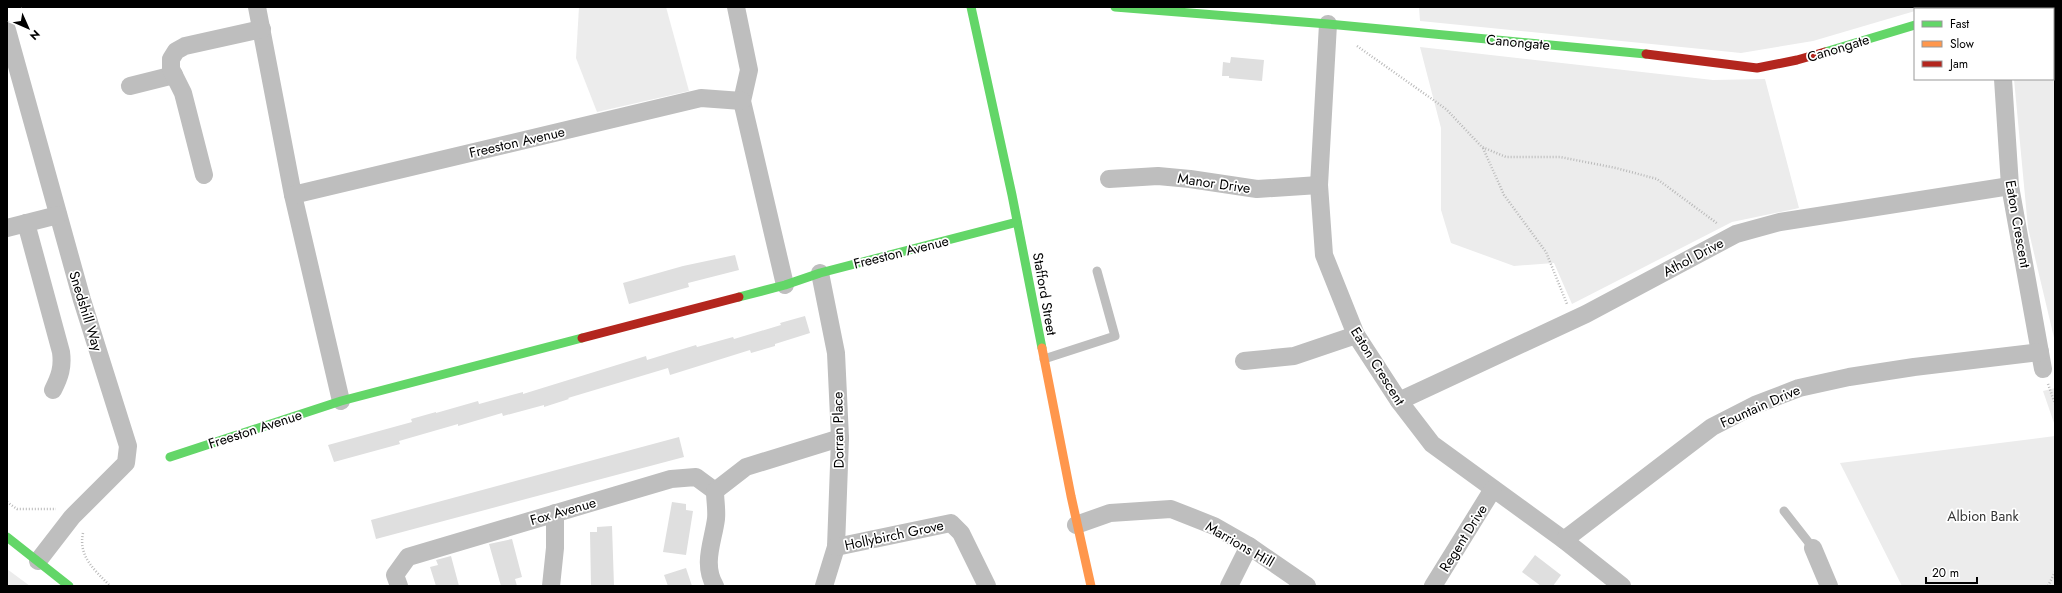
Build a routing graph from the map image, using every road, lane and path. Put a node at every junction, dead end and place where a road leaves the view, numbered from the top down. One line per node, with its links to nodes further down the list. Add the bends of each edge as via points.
1 (257, 7): 8 (street)
2 (736, 7): 12 (street, via 749,70)
3 (972, 7): 20 (street, Stafford Street)
4 (1114, 7): 5 (street, Canongate)
5 (1337, 25): 6 (street, Canongate, via 1655,55 1757,68 1797,60); 13 (path, via 1358,48 1446,109); 16 (street, Eaton Crescent)
6 (1914, 25)
7 (7, 30): 19 (street, Snedshill Way)
8 (262, 30): 9 (street, via 185,46 171,59); 18 (street)
9 (174, 75): 11 (street); 14 (street, via 183,93)
10 (2003, 80): 17 (street, Eaton Crescent)
11 (130, 86)
12 (742, 101): 18 (street, Freeston Avenue, via 701,98); 26 (street)
13 (1482, 147): 23 (path, via 1506,157 1560,157 1657,179 1706,217); 27 (path, via 1504,195 1546,252)
14 (204, 175)
15 (1109, 179): 16 (street, Manor Drive, via 1158,176 1257,189)
16 (1318, 185): 28 (street, Eaton Crescent, via 1324,255)
17 (2010, 186): 23 (street, Athol Drive, via 1780,222); 30 (street, Eaton Crescent)
18 (293, 195): 33 (street)
19 (58, 215): 21 (street); 50 (street, Snedshill Way, via 128,446 126,463 72,517)
20 (1017, 222): 25 (street, Freeston Avenue); 29 (street, Stafford Street)
21 (26, 223): 22 (street); 32 (street, via 61,352 63,366)
22 (7, 228)
23 (1736, 234): 27 (street, Athol Drive)
24 (1097, 271): 29 (lane, via 1115,336)
25 (820, 273): 26 (street, Freeston Avenue); 35 (street, Dorran Place, via 836,353)
26 (785, 285): 33 (street, Freeston Avenue)
27 (1573, 320): 34 (street, Athol Drive)
28 (1356, 335): 31 (street, via 1294,356); 34 (street, Eaton Crescent)
29 (1042, 360): 43 (street, Stafford Street)
30 (2042, 360): 46 (street, Fountain Drive, via 1914,367 1799,388 1755,405 1712,427)
31 (1244, 361)
32 (53, 390)
33 (341, 401): 36 (street, Freeston Avenue)
34 (1399, 401): 37 (street, Eaton Crescent, via 1432,444)
35 (840, 438): 38 (street, via 746,467); 48 (street, Dorran Place)
36 (170, 457)
37 (1493, 490): 46 (street, Eaton Crescent); 62 (street, Regent Drive)
38 (715, 491): 42 (street, Fox Avenue, via 696,477 671,479); 56 (street, via 716,518 708,553 710,578)
39 (7, 502): 40 (path, via 17,509)
40 (62, 509)
41 (1784, 511): 49 (lane)
42 (555, 512): 54 (street, Fox Avenue, via 408,557 395,575); 55 (street)
43 (1076, 525): 47 (street, Marrions Hill, via 1110,513 1171,509 1214,526); 59 (street, Stafford Street)
44 (84, 530): 53 (path, via 84,556)
45 (7, 537): 50 (street)
46 (1564, 540): 63 (street, Eaton Crescent)
47 (1250, 546): 60 (street); 61 (street, Marrions Hill)
48 (836, 547): 57 (street, Dorran Place); 58 (street, Hollybirch Grove, via 951,523 961,533)
49 (1813, 548): 64 (street)
50 (38, 561): 52 (street)
51 (2055, 572): 65 (path)
52 (68, 586)
53 (110, 586)
54 (399, 586)
55 (551, 586)
56 (715, 586)
57 (824, 586)
58 (988, 586)
59 (1091, 586)
60 (1229, 586)
61 (1307, 586)
62 (1433, 586)
63 (1622, 586)
64 (1829, 586)
65 (2048, 586)

